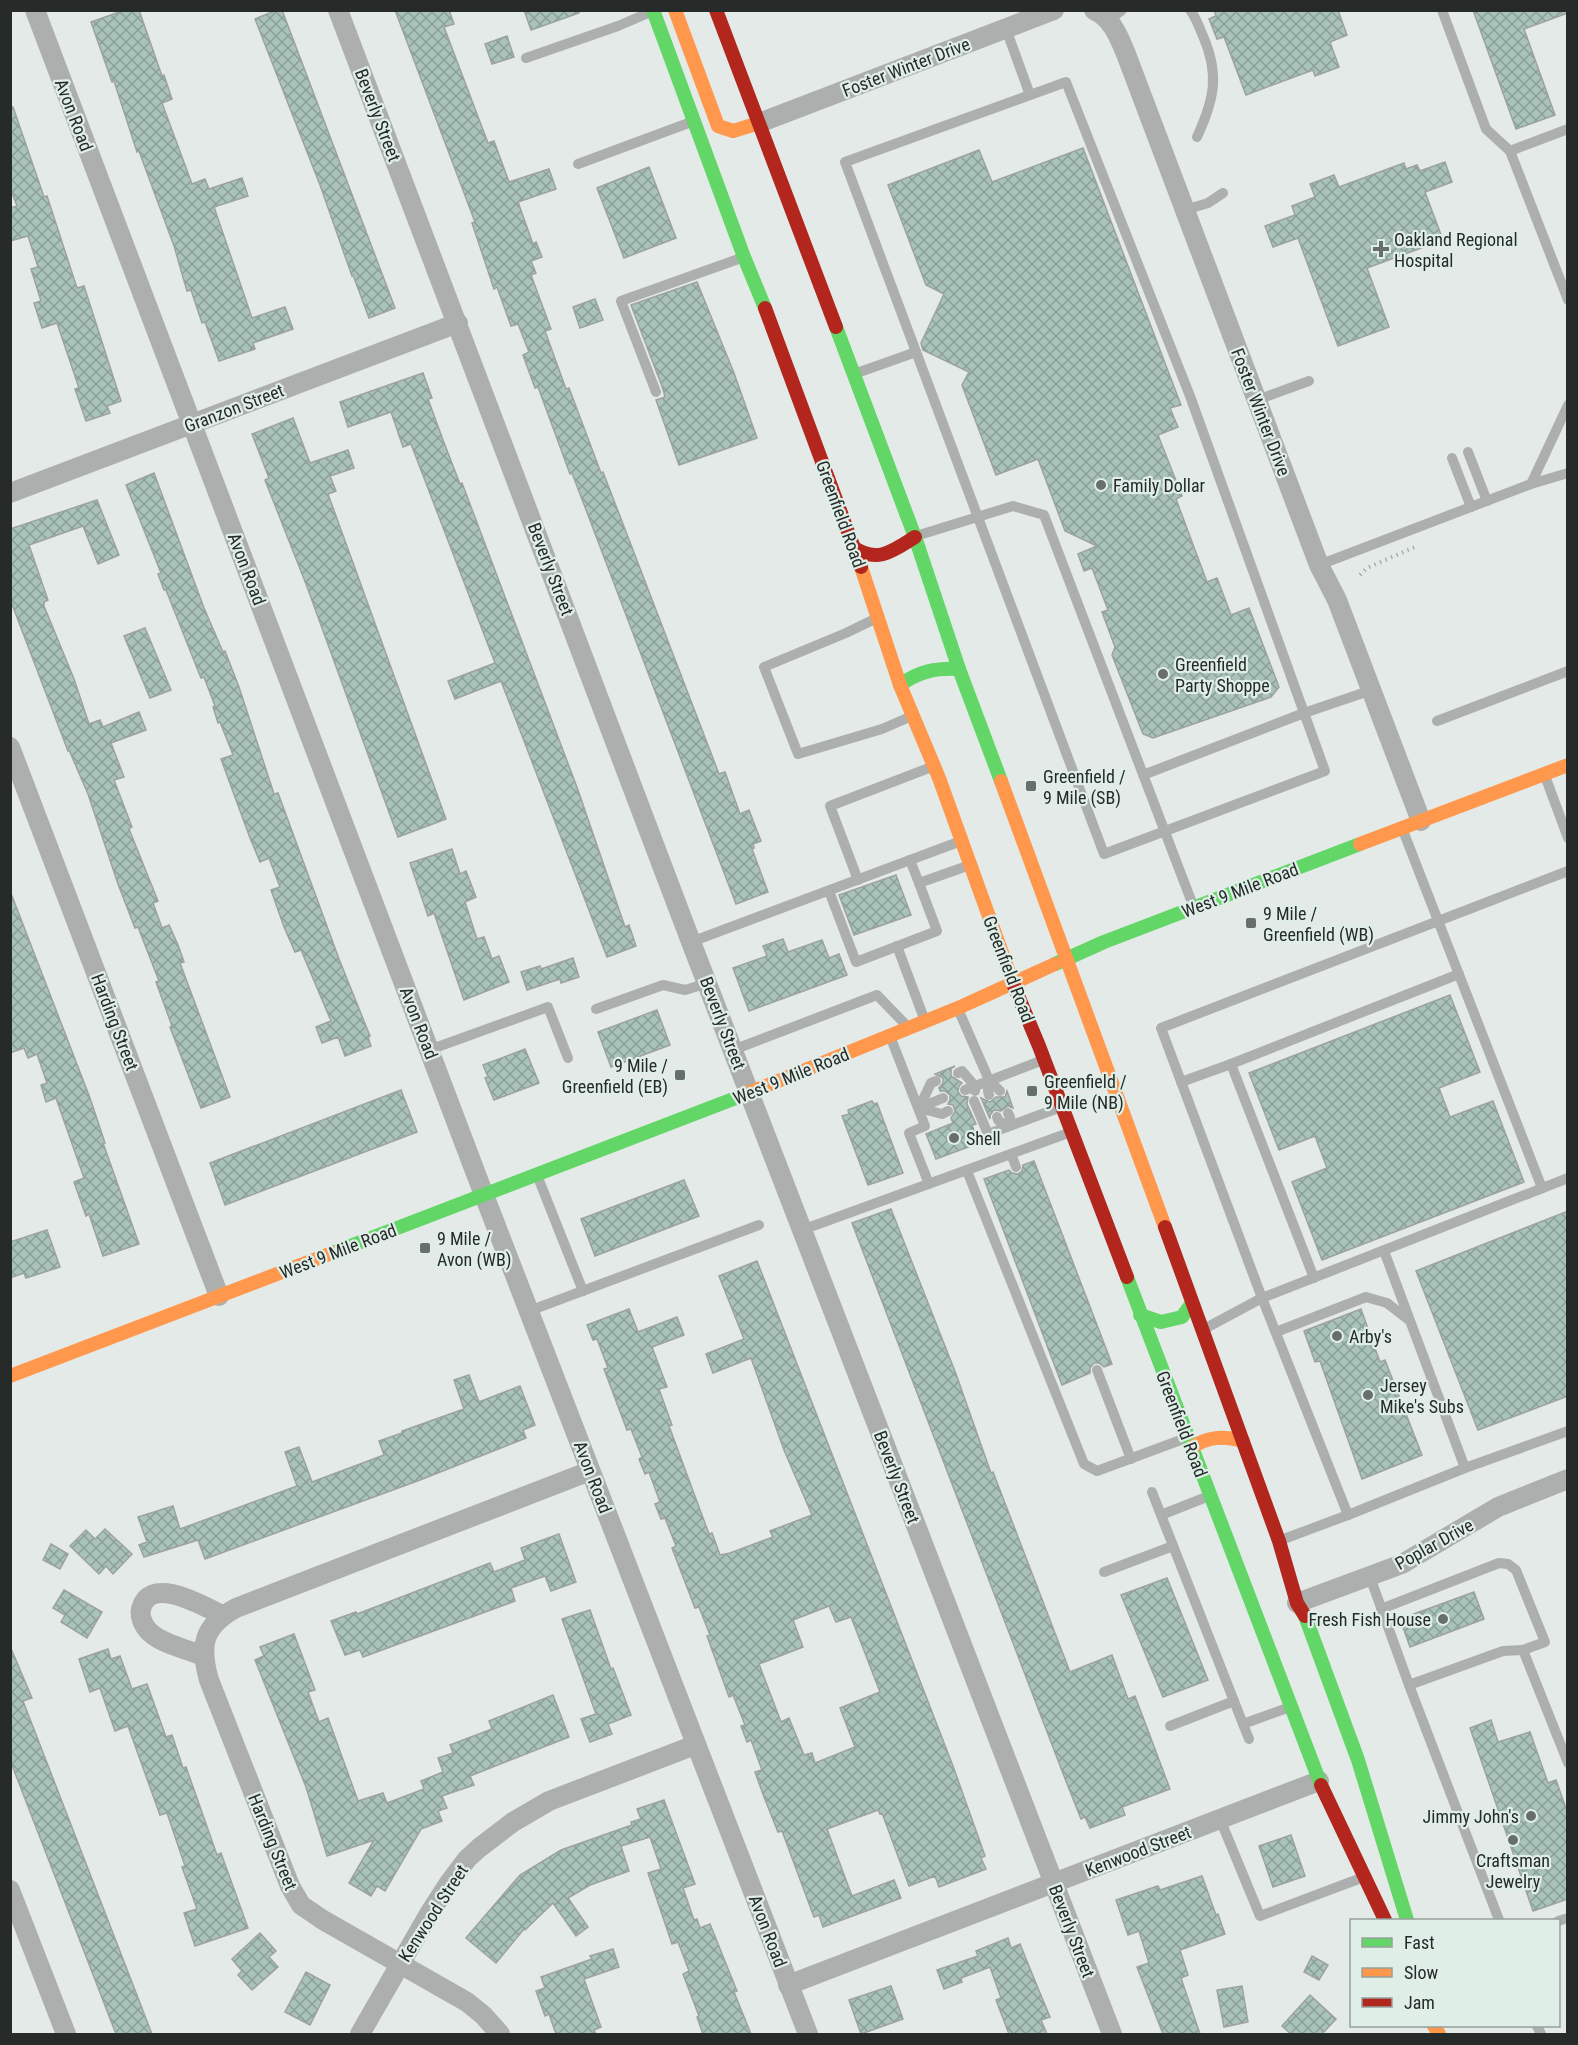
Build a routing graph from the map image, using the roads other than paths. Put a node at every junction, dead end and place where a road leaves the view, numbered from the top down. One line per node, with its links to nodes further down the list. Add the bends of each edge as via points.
1 (35, 10): 32 (street, Avon Road)
2 (338, 10): 25 (street, Beverly Street)
3 (653, 10): 12 (lane); 15 (main road, Greenfield Road)
4 (675, 10): 16 (main road, via 718,126 725,132 740,131)
5 (716, 10): 13 (main road)
6 (1054, 10): 10 (street, Foster Winter Drive)
7 (1190, 10): 18 (lane, via 1212,64 1211,103)
8 (1442, 10): 19 (lane, via 1486,129)
9 (1108, 14): 22 (street, Foster Winter Drive)
10 (1006, 28): 14 (lane); 16 (street, Foster Winter Drive)
11 (716, 46): 13 (main road)
12 (526, 58)
13 (734, 58): 16 (main road)
14 (1030, 95): 26 (lane, via 845,162); 49 (lane, via 1065,82 1190,396)
15 (694, 121): 20 (lane); 23 (main road, Greenfield Road)
16 (759, 123): 27 (main road)
17 (1568, 129): 19 (lane)
18 (1197, 137)
19 (1510, 151): 24 (lane)
20 (578, 164)
21 (1222, 192): 22 (lane, via 1208,203)
22 (1185, 210): 30 (street, Foster Winter Drive)
23 (744, 257): 29 (lane, via 621,301); 42 (main road, Greenfield Road)
24 (1568, 300)
25 (458, 322): 32 (street, Granzon Street); 70 (street, Beverly Street)
26 (916, 351): 27 (lane); 40 (lane)
27 (854, 374): 41 (main road)
28 (1309, 381): 30 (lane)
29 (656, 392)
30 (1257, 400): 43 (street, Foster Winter Drive)
31 (1568, 405): 36 (lane)
32 (192, 424): 37 (street, Granzon Street); 81 (street, Avon Road)
33 (1468, 452): 38 (lane)
34 (1452, 458): 39 (lane)
35 (1568, 473): 36 (lane)
36 (1531, 484): 38 (lane)
37 (10, 493)
38 (1487, 501): 39 (lane)
39 (1471, 507): 43 (lane)
40 (977, 517): 41 (lane); 56 (lane, via 1013,506 1044,515); 59 (lane, via 1104,854)
41 (915, 537): 42 (main road, via 878,555 867,555); 45 (main road)
42 (854, 547): 44 (main road, Greenfield Road)
43 (1319, 564): 48 (street, Foster Winter Drive)
44 (879, 617): 47 (main road, Greenfield Road); 50 (lane, via 764,667 798,754)
45 (959, 669): 47 (main road, via 924,670); 72 (main road)
46 (1568, 671): 51 (lane)
47 (900, 685): 50 (main road, Greenfield Road)
48 (1372, 690): 49 (lane); 57 (street, Foster Winter Drive)
49 (1304, 713): 56 (lane); 59 (lane, via 1325,771)
50 (913, 716): 54 (main road, Greenfield Road)
51 (1437, 721)
52 (10, 747): 113 (street, Harding Street)
53 (1568, 765): 55 (main road, West 9 Mile Road)
54 (934, 766): 61 (main road, Greenfield Road); 65 (lane, via 830,806)
55 (1545, 774): 57 (main road, West 9 Mile Road); 60 (lane)
56 (1143, 775): 59 (lane)
57 (1421, 821): 58 (main road, West 9 Mile Road)
58 (1402, 828): 68 (main road, West 9 Mile Road); 69 (lane)
59 (1164, 831): 68 (lane)
60 (1568, 838)
61 (962, 841): 62 (lane); 63 (main road, Greenfield Road)
62 (910, 860): 65 (lane); 66 (lane)
63 (970, 865): 66 (lane); 75 (main road, Greenfield Road)
64 (1568, 871): 69 (lane)
65 (858, 880): 67 (lane)
66 (919, 883): 71 (lane, via 937,931)
67 (829, 891): 70 (lane); 71 (lane, via 856,962)
68 (1194, 908): 72 (main road, West 9 Mile Road)
69 (1439, 922): 73 (lane); 89 (lane, via 1161,1028)
70 (692, 942): 74 (street, Beverly Street)
71 (897, 946): 78 (lane)
72 (1067, 958): 75 (main road, West 9 Mile Road); 115 (main road)
73 (1459, 974): 85 (lane); 106 (lane)
74 (708, 983): 77 (lane, via 685,990 663,985); 82 (street, Beverly Street)
75 (1013, 984): 76 (main road, West 9 Mile Road); 84 (main road, Greenfield Road)
76 (958, 1008): 78 (main road, West 9 Mile Road); 87 (lane)
77 (596, 1009)
78 (926, 1022): 79 (main road, West 9 Mile Road)
79 (909, 1028): 80 (main road, West 9 Mile Road); 82 (lane, via 877,995)
80 (890, 1036): 91 (main road, West 9 Mile Road); 95 (lane)
81 (429, 1050): 83 (lane, via 548,1007); 107 (street, Avon Road)
82 (733, 1050): 91 (street, Beverly Street)
83 (568, 1058)
84 (1044, 1060): 87 (lane); 94 (main road, Greenfield Road)
85 (1231, 1064): 89 (lane); 111 (lane)
86 (958, 1073): 90 (lane, via 962,1071)
87 (990, 1080): 90 (lane); 92 (lane, via 988,1091)
88 (936, 1081): 95 (lane, via 931,1083)
89 (1181, 1082): 114 (lane)
90 (970, 1088): 98 (lane, via 972,1102 988,1134)
91 (750, 1093): 103 (main road, West 9 Mile Road); 109 (street, Beverly Street)
92 (994, 1093)
93 (943, 1098): 95 (lane)
94 (1062, 1106): 98 (lane); 99 (main road, Greenfield Road)
95 (919, 1108): 96 (lane, via 942,1114); 105 (lane, via 926,1126 909,1133)
96 (948, 1111)
97 (1003, 1115): 98 (lane, via 998,1120)
98 (1007, 1127)
99 (1071, 1132): 100 (lane); 117 (main road, Greenfield Road)
100 (1011, 1154): 101 (lane); 102 (lane)
101 (1016, 1167)
102 (967, 1171): 105 (lane); 126 (lane, via 1084,1464 1097,1471)
103 (537, 1175): 107 (main road, West 9 Mile Road); 112 (lane)
104 (1568, 1178): 106 (lane)
105 (929, 1184): 109 (lane)
106 (1542, 1188): 110 (lane)
107 (484, 1195): 113 (main road, West 9 Mile Road); 116 (street, Avon Road)
108 (759, 1225): 112 (lane)
109 (802, 1230): 154 (street, Beverly Street)
110 (1384, 1251): 111 (lane); 118 (lane)
111 (1314, 1278): 114 (lane)
112 (582, 1291): 116 (lane)
113 (219, 1296): 122 (main road, West 9 Mile Road)
114 (1262, 1298): 119 (lane); 120 (lane)
115 (1192, 1303): 117 (main road, via 1182,1317 1172,1320 1161,1322); 119 (main road)
116 (529, 1311): 128 (street, Avon Road)
117 (1140, 1315): 125 (main road, Greenfield Road)
118 (1410, 1320): 120 (lane, via 1388,1304 1366,1297); 127 (lane)
119 (1202, 1331): 124 (main road)
120 (1276, 1332): 133 (lane)
121 (1097, 1370): 126 (lane)
122 (10, 1376)
123 (1568, 1431): 127 (lane)
124 (1243, 1441): 125 (main road, via 1217,1436); 134 (main road)
125 (1189, 1443): 126 (lane); 131 (main road, Greenfield Road)
126 (1131, 1459)
127 (1465, 1468): 133 (lane)
128 (590, 1471): 140 (street, Harding Street); 149 (street, Avon Road)
129 (1568, 1479): 137 (street, Poplar Drive, via 1498,1507 1402,1564)
130 (1152, 1492): 132 (lane)
131 (1209, 1496): 132 (lane); 145 (main road, Greenfield Road)
132 (1161, 1515): 135 (lane)
133 (1348, 1515): 134 (lane)
134 (1279, 1541): 138 (main road)
135 (1173, 1546): 136 (lane); 144 (lane)
136 (1104, 1572)
137 (1370, 1577): 138 (street, Poplar Drive); 139 (lane)
138 (1297, 1603): 157 (main road, via 1306,1617 1358,1760)
139 (1381, 1609): 141 (lane, via 1499,1563 1508,1564 1516,1570 1545,1642); 143 (lane)
140 (222, 1615): 142 (street, Harding Street, via 207,1633); 142 (street, via 163,1592 147,1599 141,1609 144,1625 154,1636)
141 (1523, 1650): 143 (lane, via 1503,1651); 150 (lane)
142 (203, 1656): 159 (street, Harding Street, via 295,1896 309,1911)
143 (1409, 1685): 158 (lane)
144 (1234, 1701): 146 (lane); 147 (lane)
145 (1290, 1707): 146 (lane); 151 (main road, Greenfield Road)
146 (1243, 1724): 148 (lane)
147 (1170, 1726)
148 (1249, 1740)
149 (695, 1745): 159 (street, Kenwood Street, via 559,1797 501,1830 467,1859); 160 (street, Avon Road)
150 (1568, 1763)
151 (1319, 1781): 152 (street, Kenwood Street); 153 (main road, Greenfield Road)
152 (1220, 1819): 153 (lane, via 1260,1916); 154 (street, Kenwood Street)
153 (1364, 1877): 156 (main road, Greenfield Road)
154 (1053, 1884): 160 (street, Kenwood Street); 165 (street, Beverly Street)
155 (10, 1890): 161 (street)
156 (1385, 1919)
157 (1407, 1919)
158 (1499, 1919)
159 (399, 1964): 162 (street, Kenwood Street); 163 (street, Harding Street, via 466,2002)
160 (789, 1985): 164 (street, Avon Road)
161 (66, 2034)
162 (360, 2034)
163 (500, 2034)
164 (808, 2034)
165 (1112, 2034)

